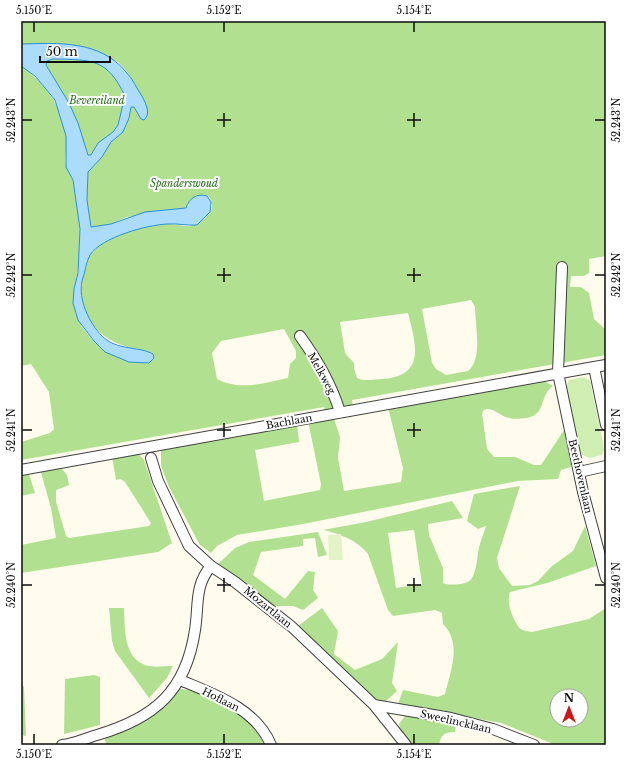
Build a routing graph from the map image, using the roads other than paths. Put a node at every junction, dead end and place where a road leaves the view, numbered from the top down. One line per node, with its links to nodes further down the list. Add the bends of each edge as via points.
1 (562, 267): 5 (street, Beethovenlaan)
2 (300, 336): 6 (street, Melkweg, via 334,391)
3 (606, 365): 4 (street)
4 (594, 367): 5 (street); 7 (street)
5 (558, 373): 6 (street, Bachlaan); 11 (street, Beethovenlaan)
6 (340, 412): 10 (street, Bachlaan)
7 (606, 425)
8 (151, 458): 12 (street, Mozartlaan, via 158,481 189,546)
9 (606, 466): 11 (street)
10 (21, 470)
11 (579, 472): 13 (street, Beethovenlaan)
12 (211, 566): 14 (street, via 199,585 190,655); 15 (street, Mozartlaan, via 292,627)
13 (606, 578)
14 (180, 680): 16 (street, via 172,694 154,709 122,728); 17 (street, Hoflaan, via 247,713 267,735)
15 (374, 705): 18 (street, Mozartlaan); 19 (street, Sweelincklaan, via 451,718 493,729)
16 (62, 745)
17 (271, 745)
18 (406, 745)
19 (534, 745)

